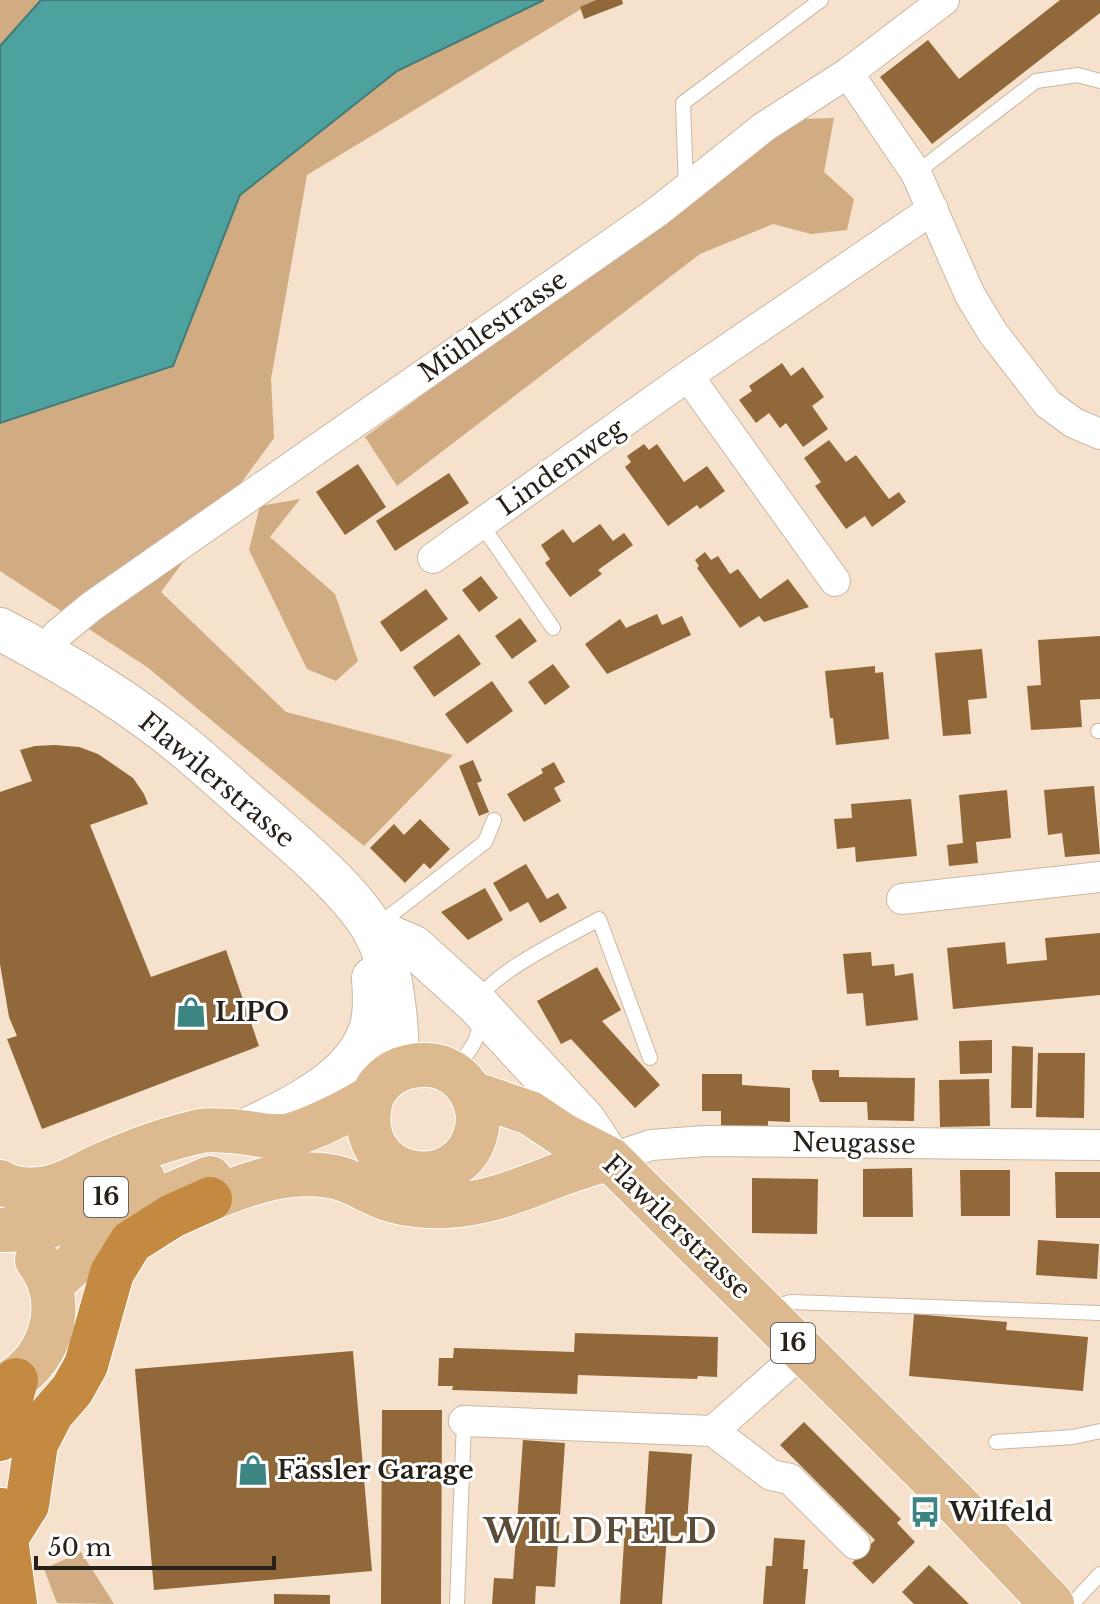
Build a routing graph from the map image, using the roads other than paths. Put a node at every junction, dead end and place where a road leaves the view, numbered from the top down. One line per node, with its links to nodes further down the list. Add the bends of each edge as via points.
1 (821, 0): 6 (lane, via 683,103)
2 (944, 0): 3 (street, Mühlestrasse)
3 (848, 73): 5 (street); 6 (street, Mühlestrasse, via 764,127)
4 (1100, 81): 5 (lane, via 1078,75 1036,81)
5 (916, 173): 7 (street)
6 (686, 188): 15 (street, Mühlestrasse, via 92,606)
7 (933, 209): 8 (street, Lindenweg); 9 (street, via 970,295 1026,379 1048,404)
8 (688, 376): 10 (street, Lindenweg); 12 (street)
9 (1100, 434)
10 (481, 524): 11 (street, Lindenweg); 13 (lane)
11 (433, 558)
12 (835, 581)
13 (553, 628)
14 (0, 629): 15 (main road, Flawilerstrasse)
15 (42, 652): 19 (main road, Flawilerstrasse, via 183,746 297,846)
16 (494, 820): 19 (lane, via 485,842)
17 (1100, 877): 18 (street)
18 (902, 899)
19 (385, 935): 20 (main road, via 414,947); 22 (main road, Flawilerstrasse); 23 (main road, via 372,1022 361,1047 338,1075 308,1098)
20 (477, 1004): 21 (lane, via 504,974 599,919); 22 (lane, via 475,1043); 28 (main road, via 584,1120)
21 (650, 1058)
22 (426, 1079): 23 (main road, via 285,1136); 24 (main road, Flawilerstrasse / 16, via 530,1113); 26 (main road, via 478,1121); 27 (main road, via 368,1126)
23 (242, 1132): 29 (main road, via 203,1130 49,1188 25,1190); 31 (main road, 16, via 211,1154 131,1184 63,1221 42,1229)
24 (563, 1135): 26 (main road, Flawilerstrasse / 16, via 521,1137); 28 (main road, Flawilerstrasse / 16)
25 (1100, 1145): 28 (street, Neugasse, via 705,1141 651,1145)
26 (470, 1149): 27 (main road, via 456,1164 436,1173 415,1174 395,1167)
27 (379, 1153): 32 (main road, 16, via 310,1148 211,1178 116,1224)
28 (610, 1159): 30 (main road, via 579,1165 484,1203 392,1201 337,1177 296,1173 253,1181); 33 (main road, Flawilerstrasse / 16)
29 (0, 1182)
30 (210, 1199): 42 (highway, via 131,1242 112,1273 86,1365 36,1444 27,1505)
31 (0, 1231): 32 (main road, 16, via 30,1251)
32 (50, 1286): 36 (main road, 16, via 54,1308 43,1350)
33 (763, 1310): 34 (lane, via 791,1302); 35 (main road, Flawilerstrasse / 16)
34 (1100, 1313)
35 (802, 1352): 38 (street); 47 (main road, Flawilerstrasse / 16)
36 (8, 1384): 40 (highway)
37 (464, 1421): 38 (street); 46 (lane)
38 (713, 1431): 43 (street, via 771,1475 790,1479)
39 (1100, 1431): 41 (lane)
40 (0, 1439)
41 (996, 1442)
42 (3, 1519): 45 (highway)
43 (855, 1544)
44 (1100, 1574): 48 (lane)
45 (15, 1604)
46 (457, 1604)
47 (1052, 1604)
48 (1072, 1604)

